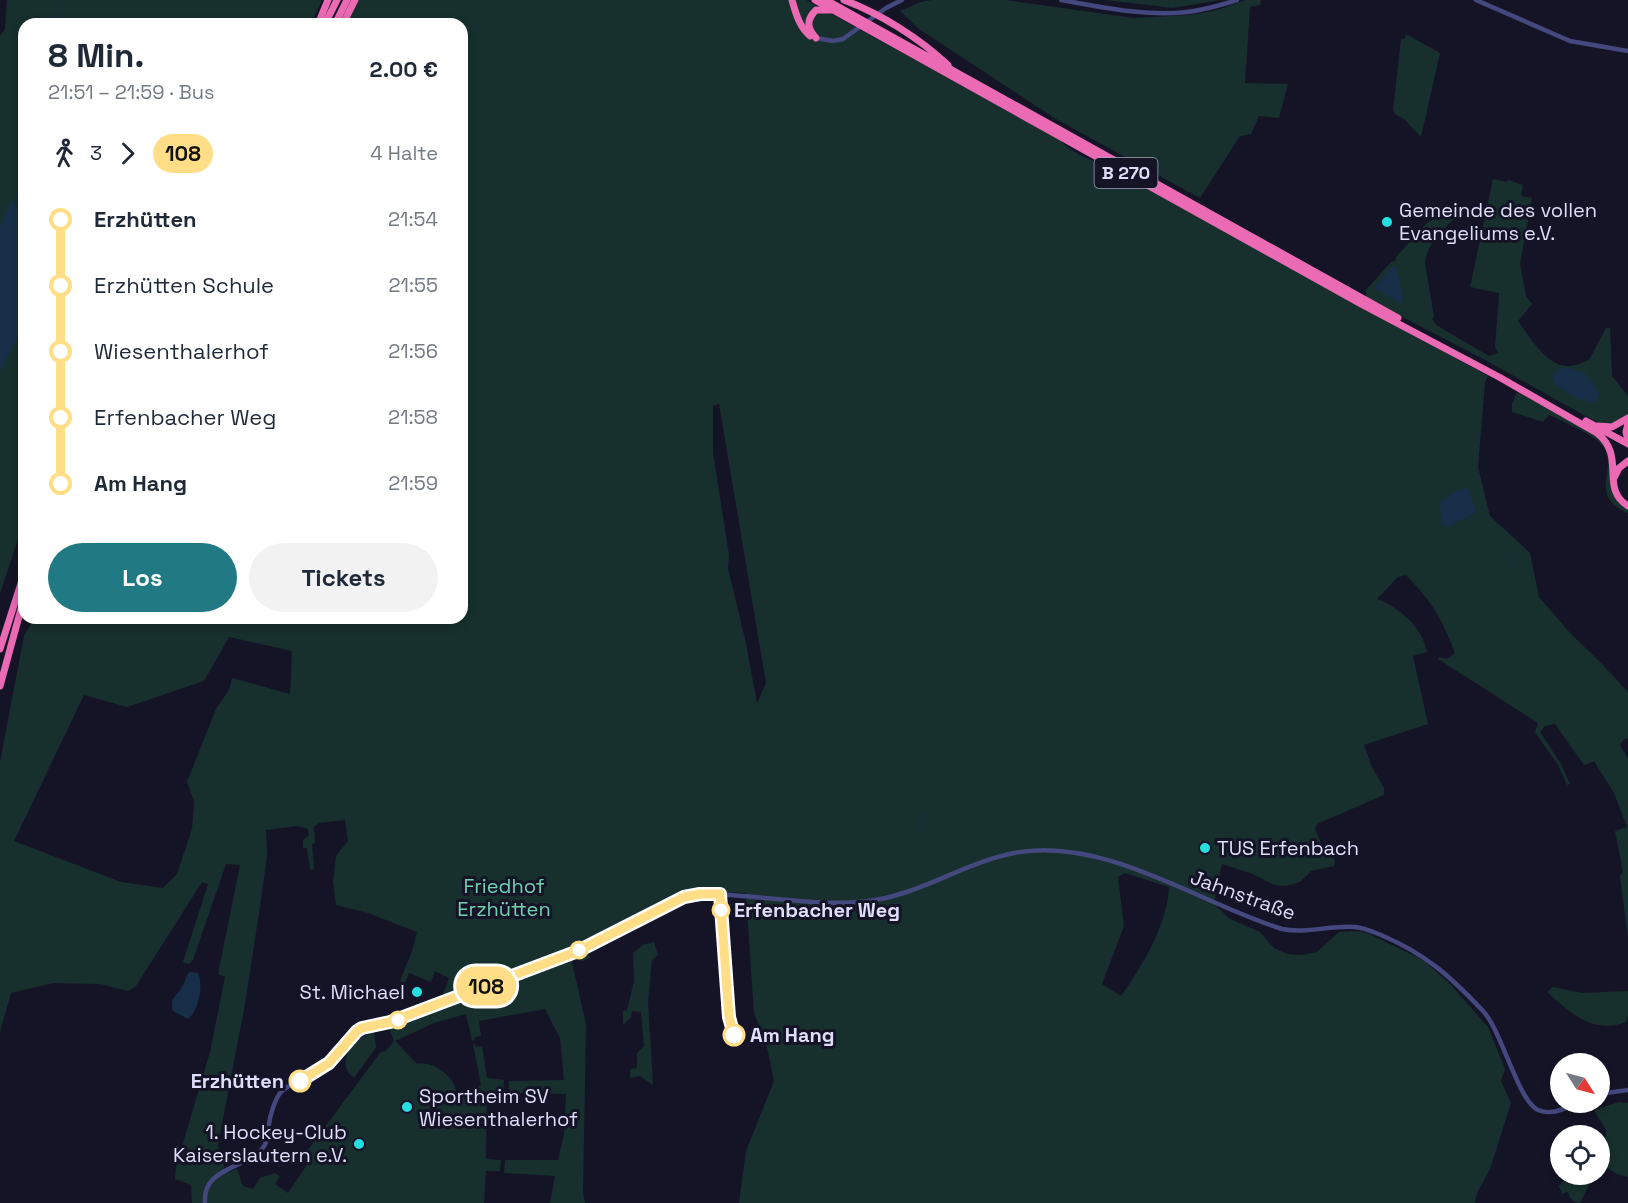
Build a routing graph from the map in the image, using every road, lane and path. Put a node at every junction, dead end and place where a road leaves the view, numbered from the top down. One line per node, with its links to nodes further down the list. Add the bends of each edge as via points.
1 (328, 0): 15 (highway)
2 (337, 0): 16 (highway)
3 (347, 0): 17 (highway)
4 (355, 0): 18 (highway)
5 (792, 0): 21 (highway, via 803,29)
6 (815, 0): 13 (highway, B 270)
7 (826, 0): 19 (highway, B 270)
8 (844, 0): 14 (highway)
9 (902, 0): 14 (street)
10 (1061, 0): 11 (street, via 1168,13 1202,10)
11 (1237, 0)
12 (1476, 0): 22 (street, via 1570,40)
13 (833, 10): 19 (highway, B 270); 21 (highway, via 816,10 810,16 809,29)
14 (877, 15): 21 (street, via 843,39); 23 (highway)
15 (320, 18)
16 (328, 18)
17 (338, 18)
18 (346, 18)
19 (856, 20): 20 (highway, B 270)
20 (872, 29): 23 (highway, B 270); 24 (highway, B 270)
21 (816, 38)
22 (1628, 51)
23 (957, 73): 24 (highway, B 270)
24 (1353, 297): 27 (highway, B 270)
25 (1628, 418): 27 (highway, B 270, via 1608,427)
26 (1628, 423): 28 (highway)
27 (1586, 424): 28 (highway); 30 (highway, B 270, via 1609,447)
28 (1628, 444)
29 (1628, 461): 30 (highway)
30 (1613, 480): 31 (highway, B 270, via 1617,497)
31 (1628, 506)
32 (18, 593): 34 (highway)
33 (18, 620): 35 (highway)
34 (0, 649)
35 (0, 686)
36 (1628, 1090): 37 (street)
37 (1610, 1092)
38 (1550, 1112): 39 (street, Jahnstraße, via 1534,1107 1486,1013 1434,963 1395,941 1360,928 1282,928 1111,861 1037,850 990,860 918,888 868,901 821,902 720,894 684,897 564,957 400,1019 357,1031 329,1063 280,1093 269,1123 267,1143 252,1157 213,1179)
39 (205, 1203)

